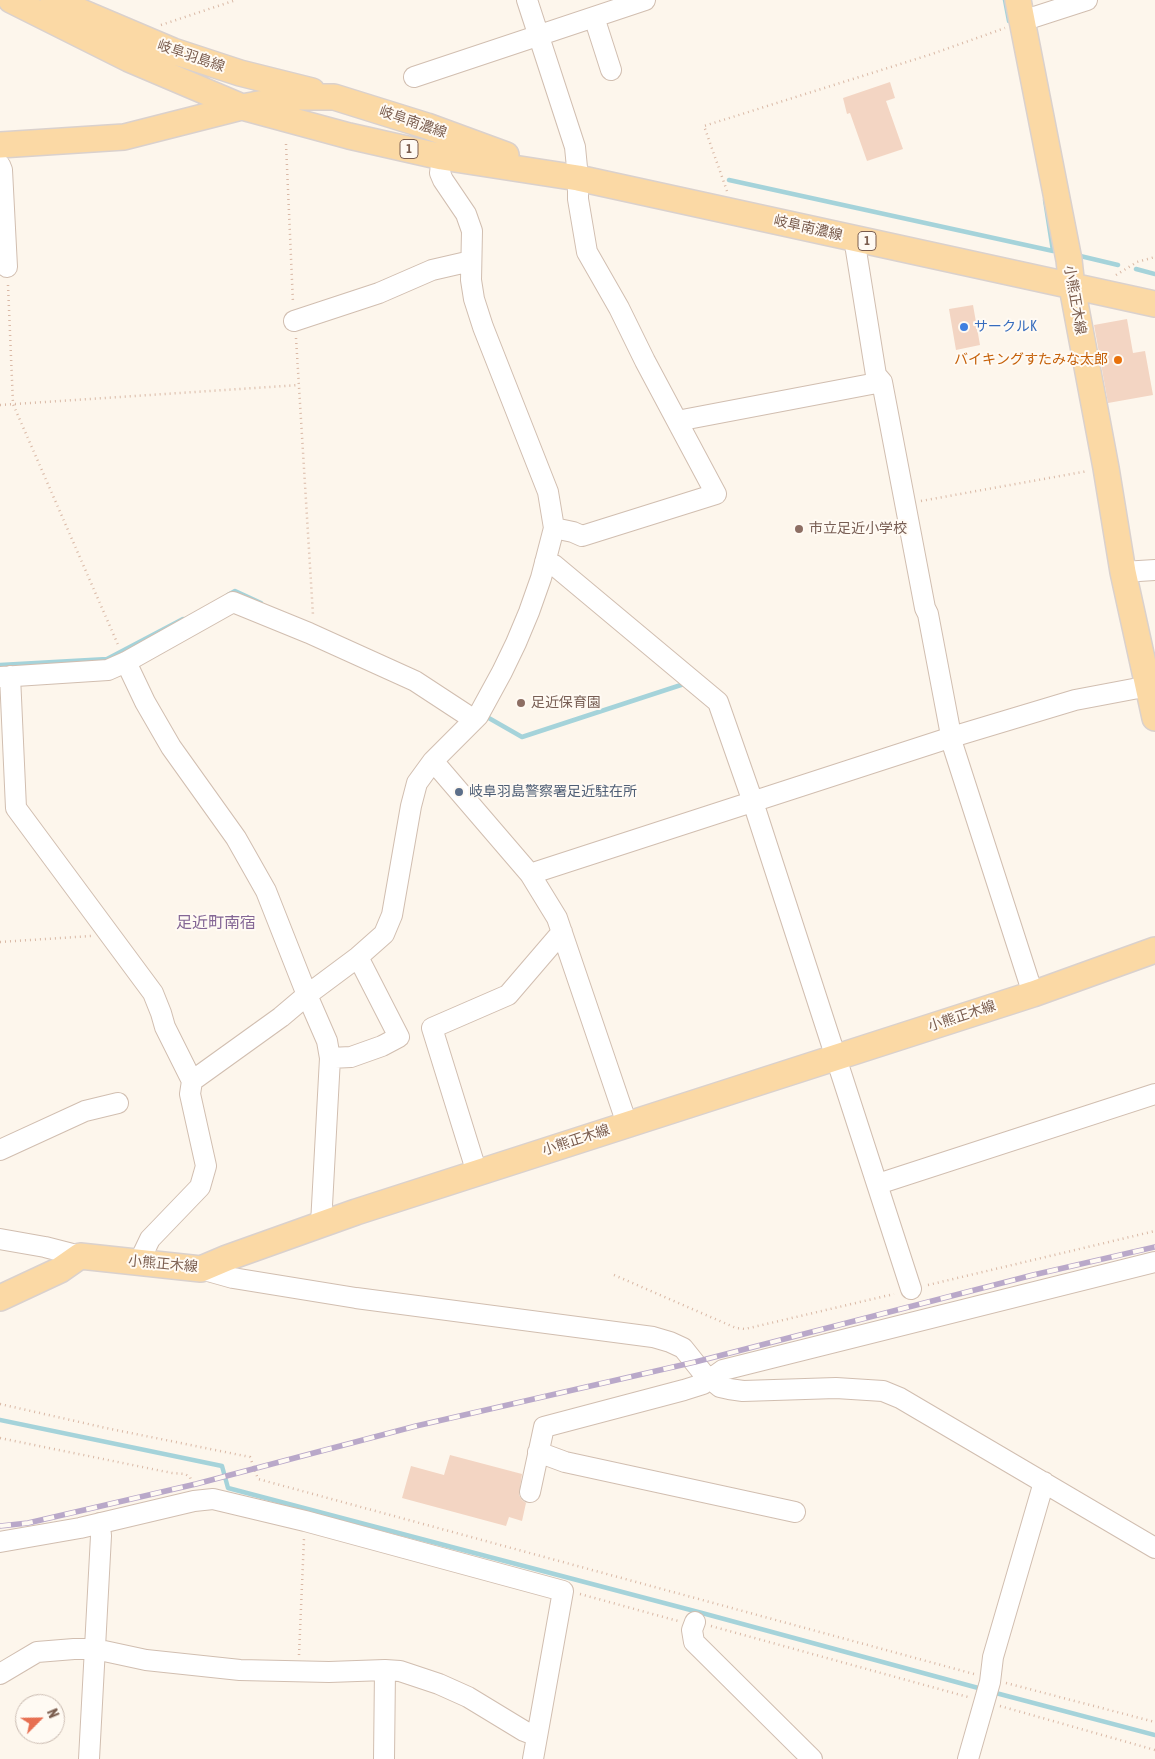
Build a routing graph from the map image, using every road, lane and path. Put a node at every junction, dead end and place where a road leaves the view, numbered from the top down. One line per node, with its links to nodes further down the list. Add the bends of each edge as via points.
1 (11, 0): 14 (main road, 岐阜羽島線, via 129,59)
2 (53, 0): 10 (main road, 岐阜羽島線)
3 (236, 0): 10 (path, via 156,26)
4 (527, 0): 9 (street)
5 (644, 0): 8 (street)
6 (1087, 0): 7 (street)
7 (1020, 11): 20 (path, via 932,54 704,126 728,196); 25 (main road, 小熊正木線)
8 (594, 18): 9 (street); 11 (street)
9 (538, 36): 12 (street); 19 (street, via 575,147)
10 (142, 39): 13 (main road, 岐阜羽島線, via 240,72)
11 (611, 70)
12 (414, 77)
13 (334, 97): 14 (main road, 岐阜南濃線 / 1, via 297,98); 19 (main road, 岐阜南濃線 / 1, via 427,126 497,153 556,167)
14 (242, 107): 16 (main road, 岐阜南濃線 / 1, via 124,137); 17 (main road, 岐阜南濃線 / 1)
15 (286, 144): 28 (path)
16 (0, 145)
17 (442, 157): 19 (main road, 岐阜南濃線 / 1); 23 (street, via 443,180 466,214 472,231)
18 (0, 165): 24 (street)
19 (578, 178): 20 (main road, 岐阜南濃線 / 1); 33 (street, via 578,199 587,252)
20 (727, 210): 21 (main road, 岐阜南濃線 / 1)
21 (854, 238): 25 (main road, 岐阜南濃線 / 1); 29 (street, via 876,374)
22 (1155, 257): 26 (path, via 1137,262 1115,276)
23 (471, 261): 28 (street, via 432,270 379,293); 36 (street, via 474,298 483,327 543,477)
24 (7, 267): 31 (path)
25 (1072, 287): 26 (main road, 岐阜南濃線 / 1); 34 (main road, 小熊正木線)
26 (1106, 293): 27 (main road, 岐阜南濃線 / 1)
27 (1155, 304)
28 (294, 321): 30 (path)
29 (882, 382): 33 (street); 35 (street)
30 (300, 385): 31 (path); 40 (path, via 313,620)
31 (13, 404): 32 (path); 41 (path)
32 (0, 405)
33 (677, 421): 36 (street, via 716,494 582,536)
34 (1106, 468): 35 (path); 39 (main road, 小熊正木線)
35 (905, 504): 46 (street)
36 (554, 528): 37 (street)
37 (545, 562): 45 (street, via 516,643 478,716); 48 (street, via 554,565 718,702)
38 (1155, 570): 39 (street)
39 (1123, 572): 43 (main road, 小熊正木線)
40 (309, 633): 41 (street, via 232,602); 45 (street, via 415,681)
41 (126, 662): 42 (street, via 108,670); 56 (street, via 166,738 236,838 266,892)
42 (5, 677): 51 (street, via 16,808)
43 (1149, 686): 44 (main road, 小熊正木線); 46 (street, via 1075,700)
44 (1155, 718)
45 (473, 719): 47 (street)
46 (952, 737): 48 (street); 55 (street, via 964,785)
47 (434, 761): 49 (street); 54 (street, via 417,783 392,915 384,934)
48 (753, 802): 49 (street); 57 (street)
49 (530, 874): 50 (street, via 558,918)
50 (562, 932): 62 (street); 64 (street, via 508,995 432,1028)
51 (109, 933): 52 (path); 59 (street, via 153,993 165,1027)
52 (0, 942)
53 (1155, 950): 55 (main road, 小熊正木線)
54 (358, 957): 56 (street); 58 (street, via 399,1037 351,1057)
55 (1033, 994): 57 (main road, 小熊正木線)
56 (306, 995): 58 (street, via 327,1041); 59 (street, via 281,1017)
57 (836, 1056): 62 (main road, 小熊正木線); 65 (street)
58 (330, 1058): 66 (street)
59 (192, 1081): 70 (street, via 190,1094 206,1166 200,1187 150,1239)
60 (1155, 1094): 65 (street)
61 (118, 1103): 63 (street, via 85,1111)
62 (627, 1124): 64 (main road, 小熊正木線)
63 (0, 1150)
64 (477, 1173): 66 (main road, 小熊正木線)
65 (878, 1184): 74 (street)
66 (321, 1224): 72 (main road, 小熊正木線)
67 (1155, 1231): 74 (path)
68 (0, 1239): 69 (street)
69 (80, 1256): 70 (main road, 小熊正木線); 75 (main road, via 60,1270)
70 (139, 1262): 72 (main road, 小熊正木線)
71 (1155, 1262): 76 (street, via 723,1370)
72 (201, 1269): 76 (street, via 233,1278 356,1298 653,1337 683,1348)
73 (614, 1275): 74 (path, via 736,1328 745,1329)
74 (911, 1289)
75 (0, 1298)
76 (711, 1379): 79 (street, via 684,1390 544,1427); 81 (street, via 720,1387 743,1391 836,1388 883,1391)
77 (0, 1404): 94 (path, via 250,1457 258,1479)
78 (0, 1438): 80 (path)
79 (538, 1452): 82 (street); 83 (street, via 565,1462)
80 (180, 1473)
81 (1044, 1482): 87 (street); 94 (street, via 993,1657)
82 (530, 1492)
83 (795, 1512)
84 (305, 1521): 85 (street, via 213,1499); 88 (street); 92 (path)
85 (100, 1524): 86 (street); 90 (street)
86 (0, 1542)
87 (1155, 1548)
88 (563, 1591): 89 (path); 96 (street)
89 (694, 1623): 94 (path); 101 (street, via 694,1642)
90 (95, 1649): 92 (street, via 146,1660 240,1670); 93 (street, via 37,1652); 98 (street)
91 (385, 1670): 92 (street); 96 (street, via 400,1671 439,1684); 99 (street)
92 (298, 1671)
93 (0, 1674)
94 (987, 1690): 95 (path); 97 (path); 102 (street)
95 (1155, 1722)
96 (537, 1736): 100 (street)
97 (1155, 1750)
98 (89, 1759)
99 (384, 1759)
100 (533, 1759)
101 (812, 1759)
102 (968, 1759)

